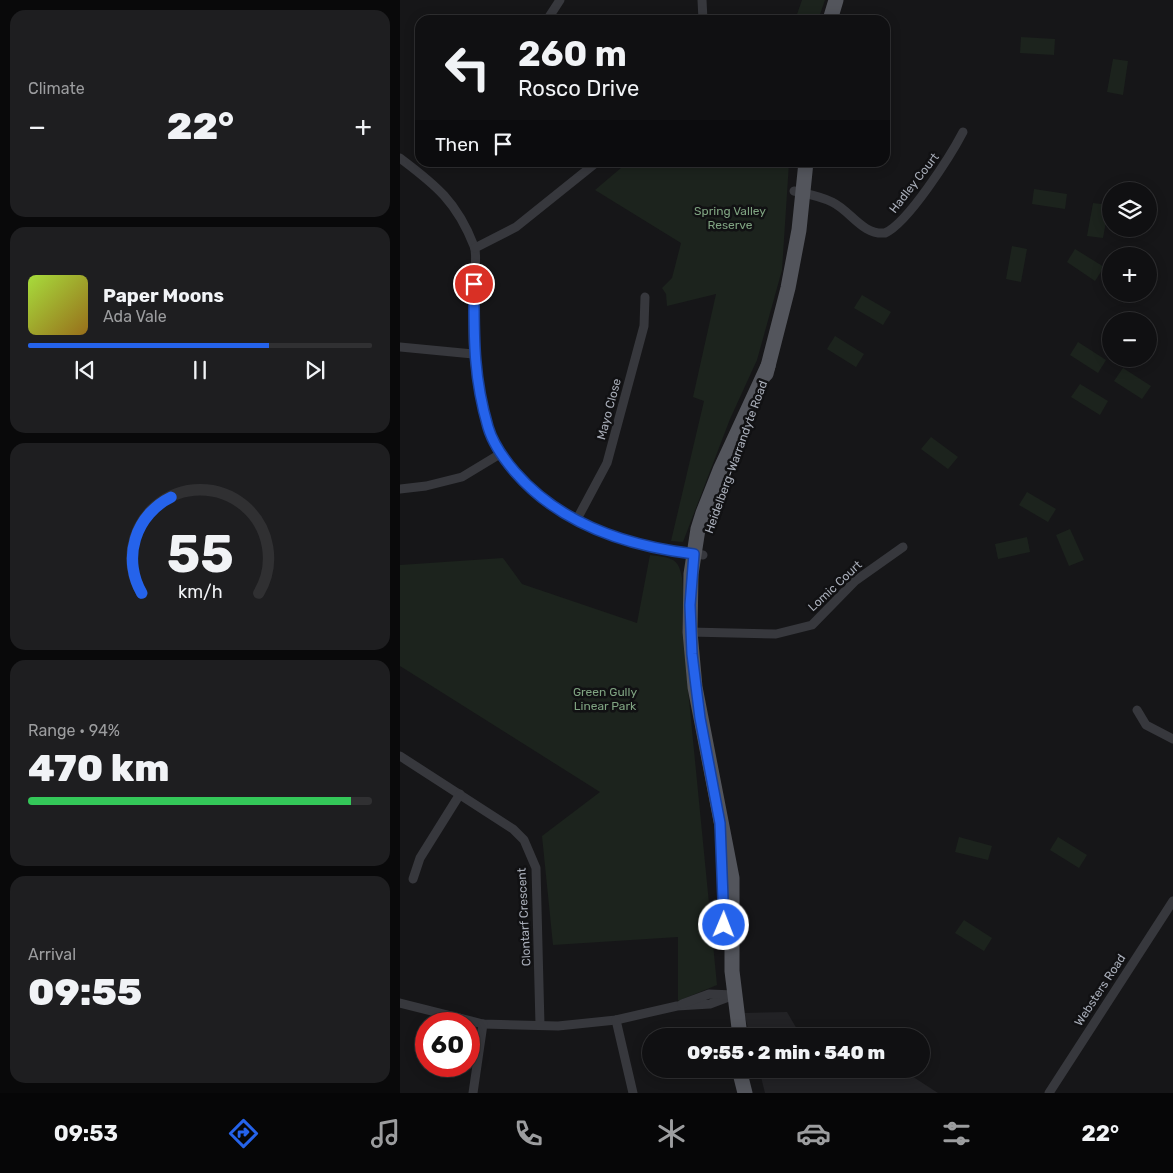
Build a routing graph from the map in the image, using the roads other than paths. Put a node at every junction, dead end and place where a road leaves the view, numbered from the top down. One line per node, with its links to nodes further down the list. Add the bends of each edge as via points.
1 (560, 0): 4 (street)
2 (702, 0): 5 (street)
3 (836, 0): 6 (main road)
4 (550, 15)
5 (703, 15)
6 (832, 15)
7 (963, 132): 12 (street, Hadley Court, via 938,175 899,222 885,233 868,231 834,203)
8 (400, 158): 13 (street, via 437,186 459,213)
9 (592, 167): 13 (street, via 516,227)
10 (797, 167): 12 (main road, Heidelberg-Warrandyte Road)
11 (805, 167): 12 (main road, Heidelberg-Warrandyte Road)
12 (798, 192): 21 (main road, Heidelberg-Warrandyte Road, via 792,264 783,313 768,366 698,529)
13 (475, 248): 16 (street)
14 (645, 297): 19 (street, Mayo Close, via 644,326 607,463)
15 (400, 347): 16 (street)
16 (473, 354): 17 (street, via 488,428)
17 (500, 454): 18 (street, via 462,477); 19 (street, via 526,485 548,504)
18 (400, 489)
19 (576, 521): 21 (street, via 630,543)
20 (903, 547): 22 (street, Lomic Court, via 855,581 812,625 776,634)
21 (698, 554): 22 (main road, Heidelberg-Warrandyte Road)
22 (695, 632): 29 (main road, Heidelberg-Warrandyte Road, via 696,694 720,823)
23 (1137, 710): 24 (street, via 1146,726)
24 (1173, 739)
25 (400, 756): 26 (street, Clontarf Crescent)
26 (460, 794): 27 (street, via 420,858); 33 (street, Clontarf Crescent, via 513,829 532,855 536,868)
27 (413, 880)
28 (1173, 901): 42 (street, Websters Road)
29 (727, 996): 31 (street, via 710,1004 677,1006); 34 (main road, Heidelberg-Warrandyte Road); 35 (main road, Heidelberg-Warrandyte Road)
30 (400, 1003): 32 (street)
31 (616, 1020): 33 (street); 39 (street)
32 (483, 1024): 33 (street); 38 (street)
33 (540, 1025)
34 (730, 1028)
35 (737, 1028)
36 (741, 1078): 40 (main road)
37 (749, 1078): 41 (main road)
38 (474, 1093)
39 (633, 1093)
40 (745, 1093)
41 (752, 1093)
42 (1049, 1093)

